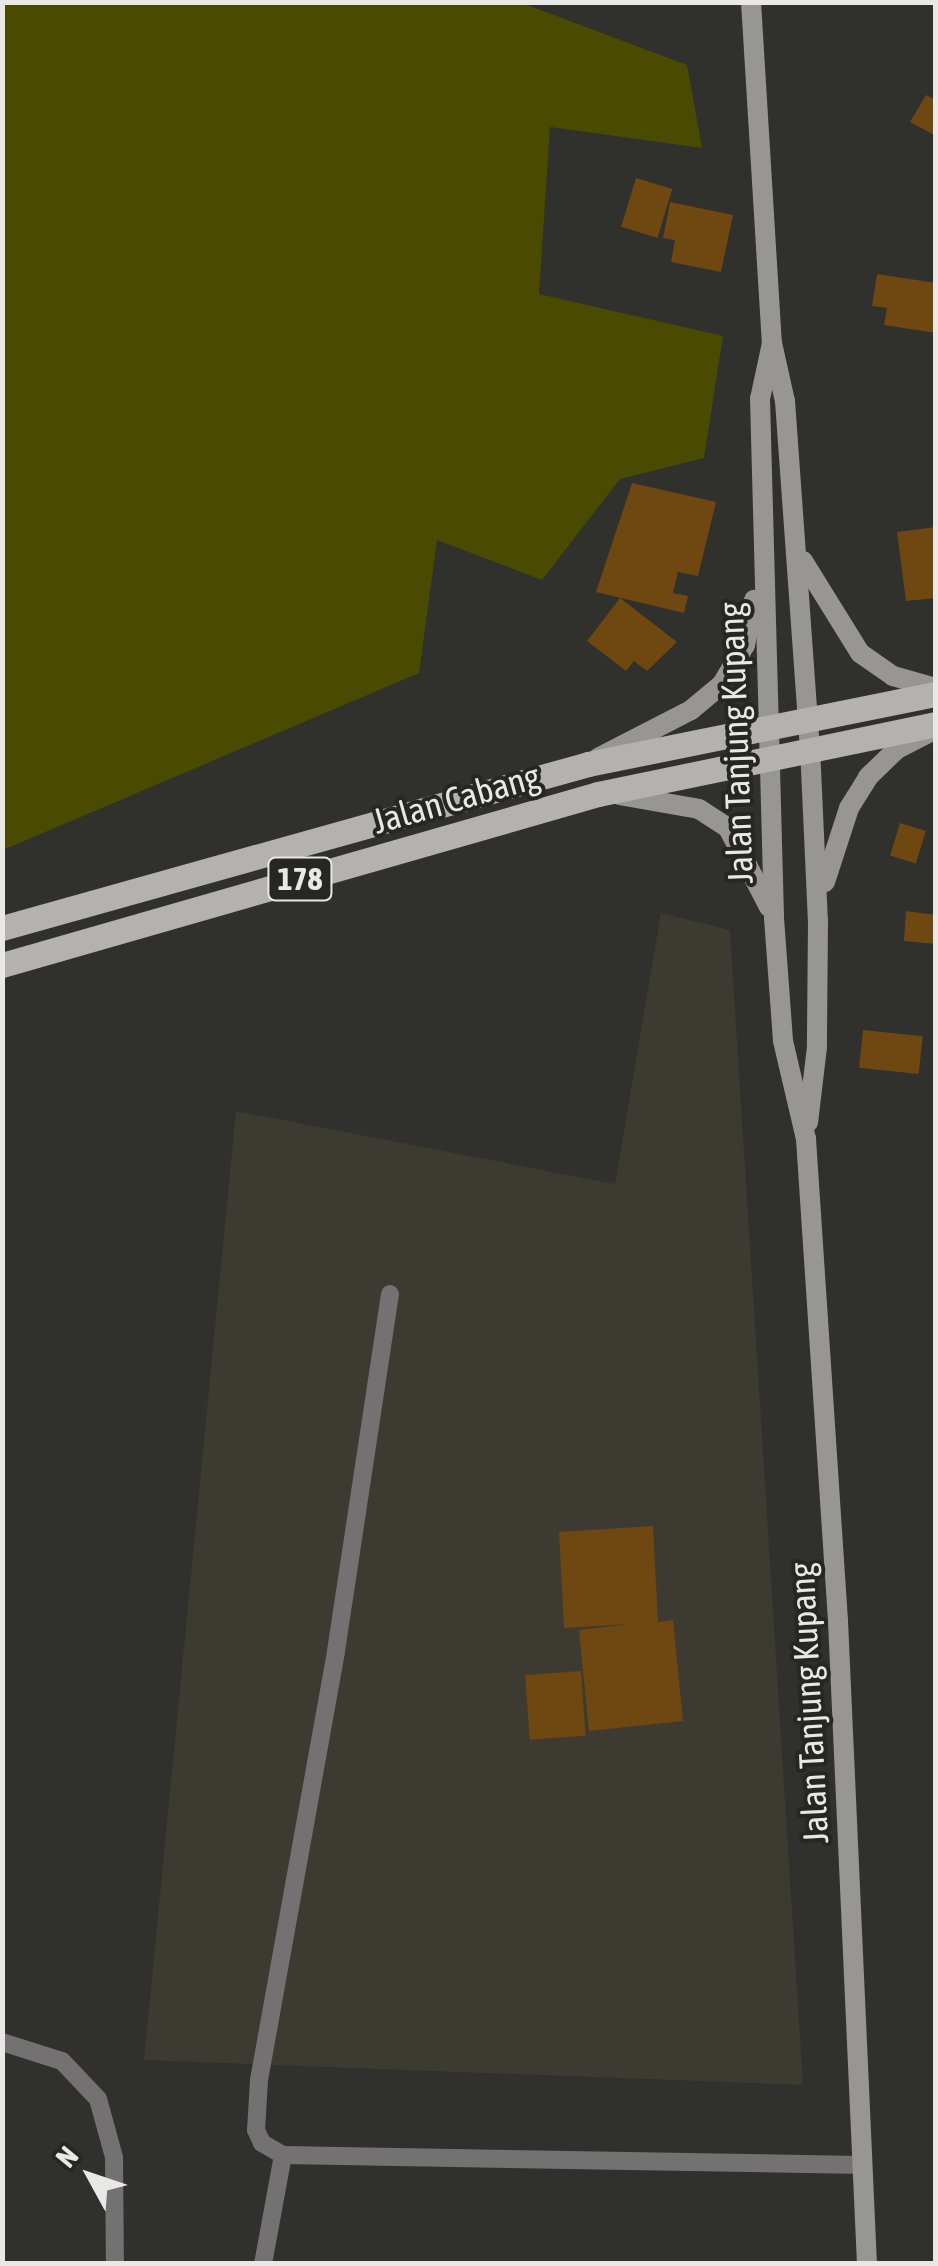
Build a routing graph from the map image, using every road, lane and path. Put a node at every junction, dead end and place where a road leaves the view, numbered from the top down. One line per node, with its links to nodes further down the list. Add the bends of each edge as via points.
1 (751, 2): 2 (main road, Jalan Tanjung Kupang)
2 (772, 344): 3 (main road, Jalan Tanjung Kupang, via 785,400); 4 (main road, Jalan Tanjung Kupang, via 760,398)
3 (800, 554): 5 (main road, via 838,627 860,653 893,676); 6 (main road, Jalan Tanjung Kupang)
4 (761, 566): 8 (main road, Jalan Tanjung Kupang); 11 (main road, via 745,646 722,684 691,710)
5 (936, 691): 6 (main road, Jalan Cabang / 178)
6 (808, 719): 8 (main road, Jalan Cabang / 178); 9 (main road, Jalan Tanjung Kupang)
7 (936, 727): 9 (main road, Jalan Cabang / 178); 14 (main road, via 897,749 849,808 830,854)
8 (767, 728): 10 (main road, Jalan Tanjung Kupang); 11 (main road, Jalan Cabang / 178)
9 (810, 747): 10 (main road, Jalan Cabang / 178); 14 (main road, Jalan Tanjung Kupang)
10 (768, 755): 12 (main road, Jalan Cabang / 178); 13 (main road, Jalan Tanjung Kupang)
11 (588, 764): 15 (main road, Jalan Cabang / 178)
12 (598, 794): 13 (main road, via 699,809 728,828); 16 (main road, Jalan Cabang / 178)
13 (774, 918): 17 (main road, Jalan Tanjung Kupang, via 783,1042)
14 (818, 922): 17 (main road, Jalan Tanjung Kupang, via 818,1046)
15 (2, 928)
16 (2, 965)
17 (806, 1139): 21 (main road, Jalan Tanjung Kupang)
18 (390, 1294): 20 (lane, via 336,1652 259,2080 256,2130 262,2143)
19 (2, 2042): 22 (lane, via 62,2061 98,2099 114,2156)
20 (283, 2156): 21 (lane); 23 (lane)
21 (863, 2165): 24 (main road, Jalan Tanjung Kupang)
22 (115, 2264)
23 (263, 2264)
24 (867, 2264)

